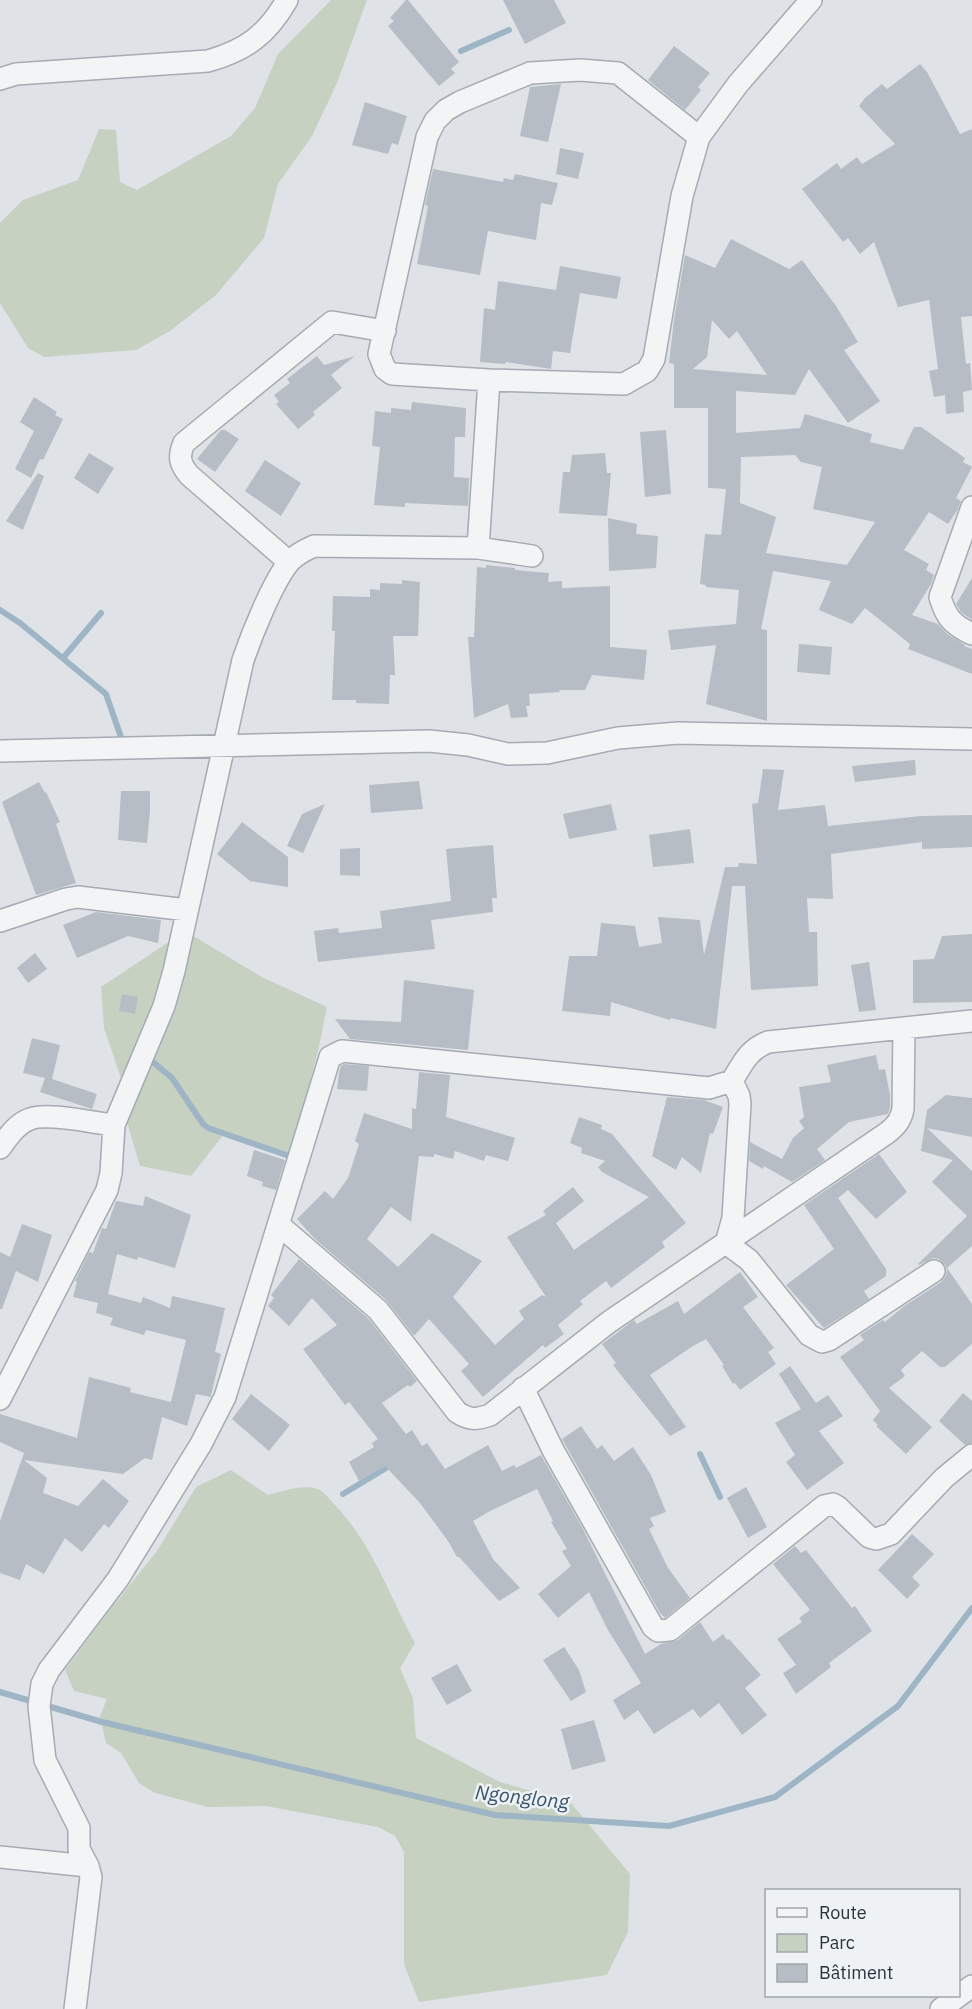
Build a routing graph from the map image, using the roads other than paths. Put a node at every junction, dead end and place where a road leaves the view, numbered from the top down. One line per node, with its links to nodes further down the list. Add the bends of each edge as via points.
1 (286, 0): 3 (street, via 266,30 249,44 208,61 16,74)
2 (811, 0): 4 (street, via 738,84)
3 (0, 79)
4 (699, 137): 5 (street, via 618,73 531,73 446,110 427,136); 6 (street, via 682,196 654,359 647,371 624,384)
5 (386, 331): 6 (street, via 379,354 385,369 392,374); 10 (street, via 332,322 184,443 181,465 189,476)
6 (489, 380): 8 (street)
7 (972, 507): 11 (street, via 940,597 955,626)
8 (478, 548): 9 (street); 10 (street, via 314,546)
9 (532, 556)
10 (289, 562): 13 (street, via 243,660)
11 (972, 634)
12 (972, 739): 13 (street, via 678,733 517,754 429,741)
13 (224, 745): 14 (street); 15 (street)
14 (0, 751)
15 (187, 910): 16 (street, via 78,897); 20 (street, via 164,1006)
16 (0, 921)
17 (972, 1021): 18 (street)
18 (904, 1028): 19 (street, via 768,1042 747,1055); 23 (street, via 903,1109 896,1125)
19 (732, 1081): 22 (street, via 709,1088 336,1052 327,1062); 23 (street, via 740,1104 733,1218)
20 (114, 1125): 21 (street, via 43,1116 21,1124); 26 (street, via 107,1190)
21 (0, 1149)
22 (279, 1225): 25 (street, via 378,1310 465,1418 490,1415); 29 (street, via 225,1397 211,1426 118,1579 42,1684 39,1706 45,1760 79,1828 79,1849)
23 (726, 1243): 24 (street, via 749,1260 809,1335 822,1342); 25 (street, via 609,1322)
24 (934, 1270)
25 (523, 1388): 27 (street, via 553,1450 658,1631 669,1630 824,1506 838,1507 869,1537 891,1534 944,1478)
26 (0, 1399)
27 (972, 1455)
28 (0, 1857): 29 (street)
29 (88, 1866): 31 (street, via 91,1877)
30 (957, 1997): 32 (street)
31 (75, 2009)
32 (941, 2009)

